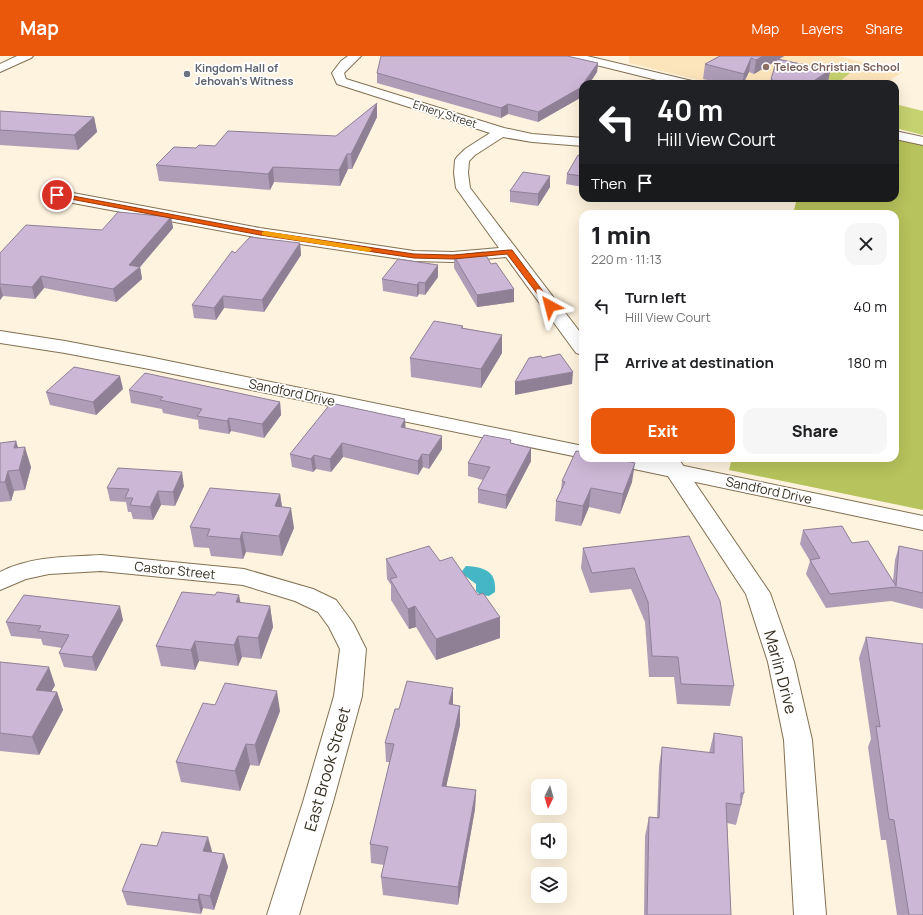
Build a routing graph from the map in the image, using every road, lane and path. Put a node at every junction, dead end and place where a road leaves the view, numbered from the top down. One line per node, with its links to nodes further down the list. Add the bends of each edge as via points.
1 (27, 56): 5 (main road)
2 (355, 56): 7 (main road, Emery Street, via 338,73 341,81)
3 (572, 56): 4 (main road)
4 (613, 66): 6 (main road)
5 (0, 68)
6 (671, 80)
7 (501, 132): 10 (main road, Emery Street, via 532,138); 12 (main road, via 462,160 461,173 463,188)
8 (899, 136): 9 (main road)
9 (923, 141)
10 (579, 142)
11 (57, 195): 12 (main road, via 260,233 414,256 453,257)
12 (509, 252): 14 (main road)
13 (0, 337): 15 (main road, Sandford Drive, via 149,363)
14 (579, 344)
15 (579, 451)
16 (653, 462): 17 (main road, Sandford Drive)
17 (672, 464): 18 (main road, Sandford Drive); 22 (main road, Marlin Drive, via 758,593 781,662 798,740)
18 (923, 523)
19 (0, 582): 20 (main road, Castor Street, via 20,572 49,566 101,563 244,577 304,595 327,606)
20 (340, 623): 21 (main road, East Brook Street, via 353,649 348,696)
21 (283, 915)
22 (810, 915)

